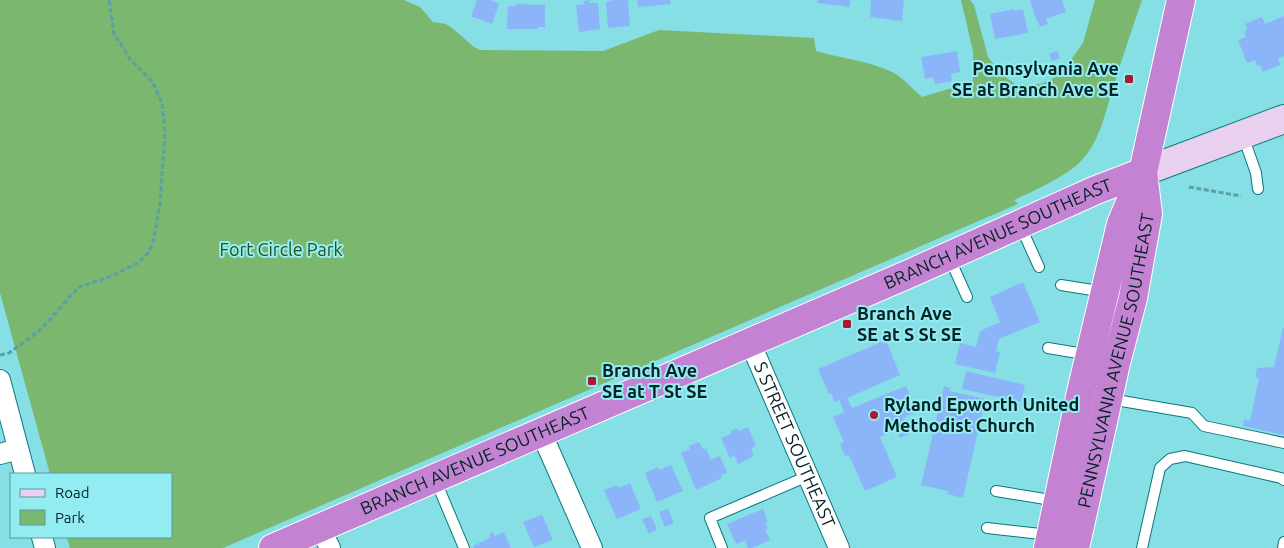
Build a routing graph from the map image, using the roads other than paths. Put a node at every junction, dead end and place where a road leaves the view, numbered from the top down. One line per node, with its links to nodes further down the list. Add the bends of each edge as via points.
1 (1181, 0): 4 (highway, PENNSYLVANIA AVENUE SOUTHEAST)
2 (1284, 119): 3 (main road, BRANCH AVENUE SOUTHEAST)
3 (1242, 135): 4 (main road, BRANCH AVENUE SOUTHEAST); 5 (lane, via 1256,173)
4 (1143, 172): 6 (highway, BRANCH AVENUE SOUTHEAST); 10 (highway, PENNSYLVANIA AVENUE SOUTHEAST, via 1148,214)
5 (1258, 189)
6 (1019, 224): 7 (highway, BRANCH AVENUE SOUTHEAST); 8 (lane)
7 (948, 256): 11 (lane); 12 (highway, BRANCH AVENUE SOUTHEAST)
8 (1040, 267)
9 (1060, 285): 10 (lane)
10 (1119, 295): 14 (highway, PENNSYLVANIA AVENUE SOUTHEAST); 16 (highway, PENNSYLVANIA AVENUE SOUTHEAST, via 1116,363)
11 (968, 297)
12 (750, 342): 17 (highway, BRANCH AVENUE SOUTHEAST); 21 (street, S STREET SOUTHEAST)
13 (1048, 348): 14 (lane)
14 (1090, 355): 25 (highway, PENNSYLVANIA AVENUE SOUTHEAST)
15 (0, 380): 19 (street)
16 (1109, 399): 18 (lane, via 1192,413 1204,426); 35 (highway, PENNSYLVANIA AVENUE SOUTHEAST)
17 (541, 432): 22 (highway, BRANCH AVENUE SOUTHEAST); 32 (street)
18 (1284, 443)
19 (9, 451): 20 (street)
20 (24, 473)
21 (808, 476): 33 (lane, via 710,518); 34 (street, S STREET SOUTHEAST)
22 (434, 478): 27 (highway, BRANCH AVENUE SOUTHEAST); 31 (lane)
23 (1284, 480): 36 (lane, via 1185,456 1170,459 1160,468)
24 (996, 492): 25 (lane)
25 (1058, 502): 28 (highway, PENNSYLVANIA AVENUE SOUTHEAST)
26 (987, 528): 28 (lane)
27 (325, 538): 30 (highway, BRANCH AVENUE SOUTHEAST)
28 (1049, 541)
29 (1284, 542): 37 (lane)
30 (273, 548)
31 (464, 548)
32 (592, 548)
33 (722, 548)
34 (839, 548)
35 (1075, 548)
36 (1142, 548)
37 (1283, 548)

